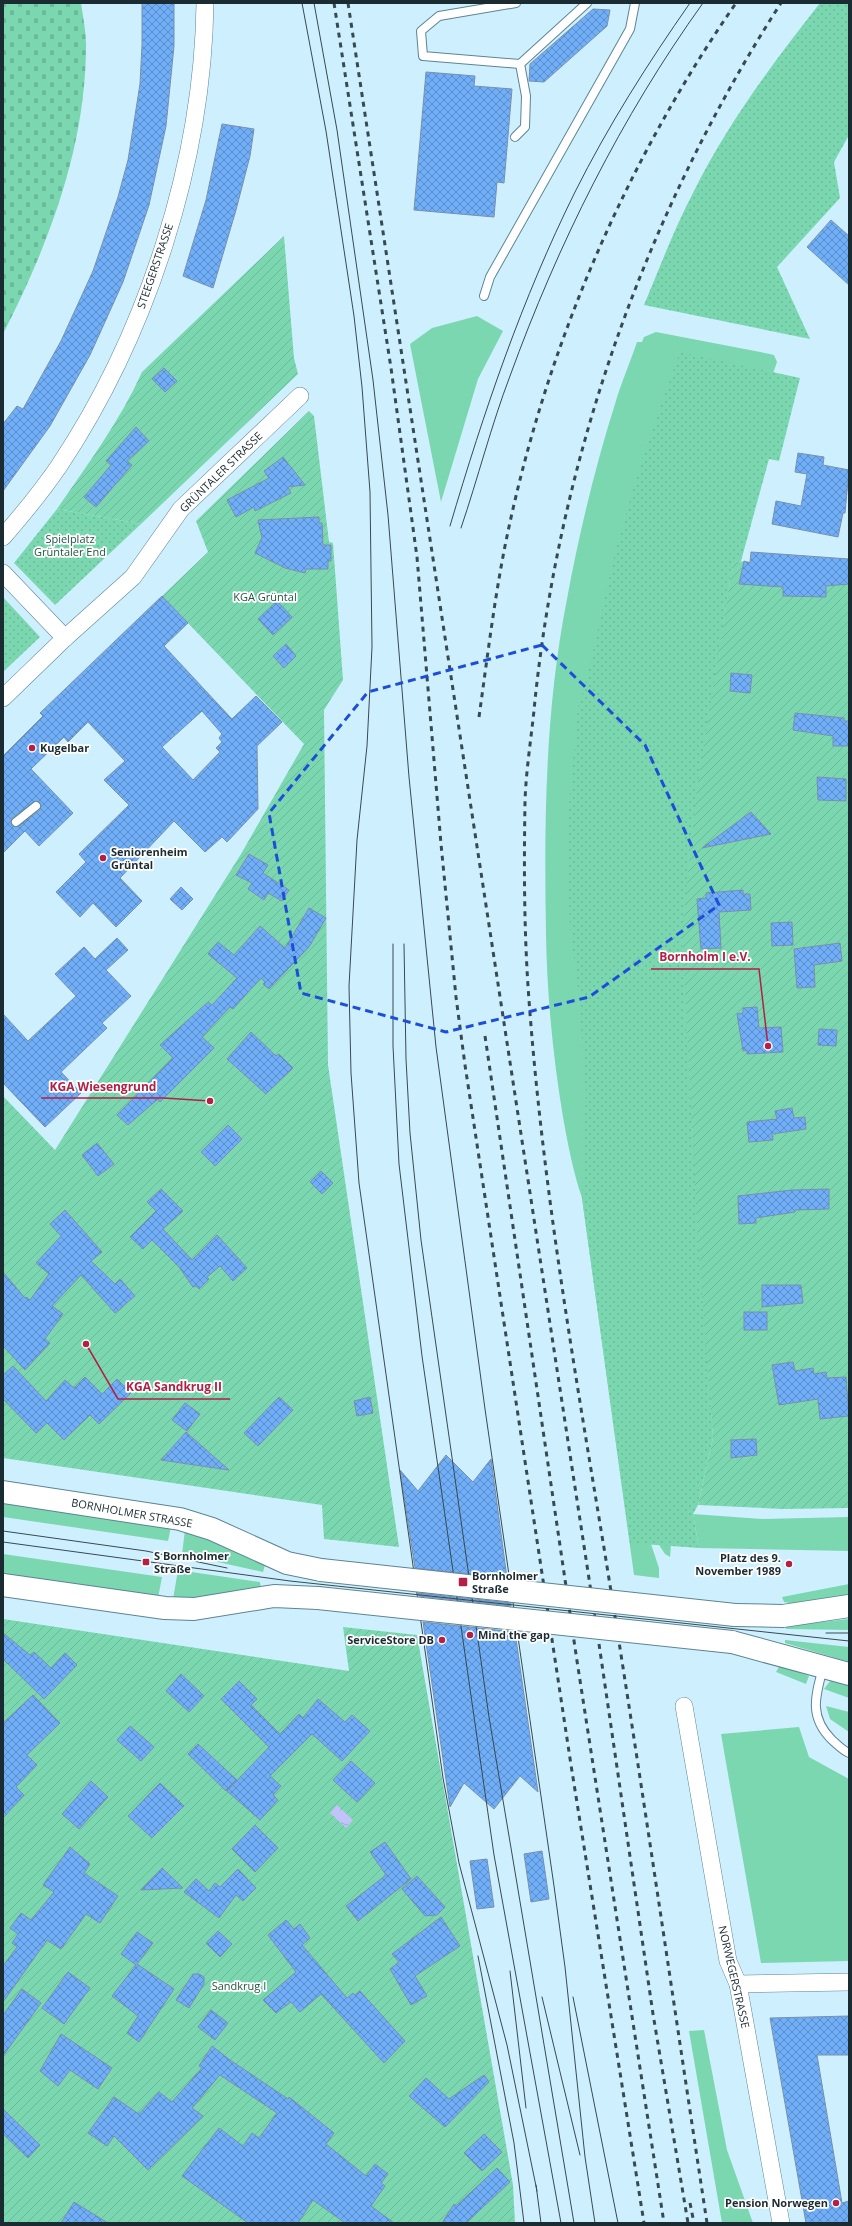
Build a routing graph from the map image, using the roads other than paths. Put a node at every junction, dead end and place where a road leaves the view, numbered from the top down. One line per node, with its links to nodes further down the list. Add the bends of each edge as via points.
1 (205, 3): 9 (street, STEEGERSTRASSE, via 200,75 191,144 176,205 148,291 124,350 74,443 32,503)
2 (516, 3): 5 (lane, via 439,16 421,31 423,56)
3 (587, 3): 5 (lane)
4 (635, 3): 7 (lane, via 630,29 490,277)
5 (520, 64): 6 (lane, via 526,96 525,127)
6 (515, 137)
7 (484, 296)
8 (300, 396): 11 (street, GRÜNTALER STRASSE, via 181,509 133,577)
9 (3, 537)
10 (3, 573): 11 (street)
11 (65, 638): 12 (street, GRÜNTALER STRASSE)
12 (3, 698)
13 (36, 806): 14 (lane)
14 (16, 822)
15 (3, 1492): 17 (main road, BORNHOLMER STRASSE, bridge, via 180,1519 212,1529 287,1563 321,1570 735,1615 783,1616)
16 (3, 1585): 18 (main road, bridge, via 165,1608 194,1609 274,1596 318,1598 732,1642)
17 (849, 1606)
18 (823, 1666): 19 (main road); 21 (lane, via 816,1693 817,1716 823,1731)
19 (849, 1674)
20 (684, 1706): 23 (street, NORWEGERSTRASSE, via 728,1961)
21 (849, 1753)
22 (849, 1982): 23 (street)
23 (738, 1984): 24 (street, NORWEGERSTRASSE)
24 (781, 2223)

